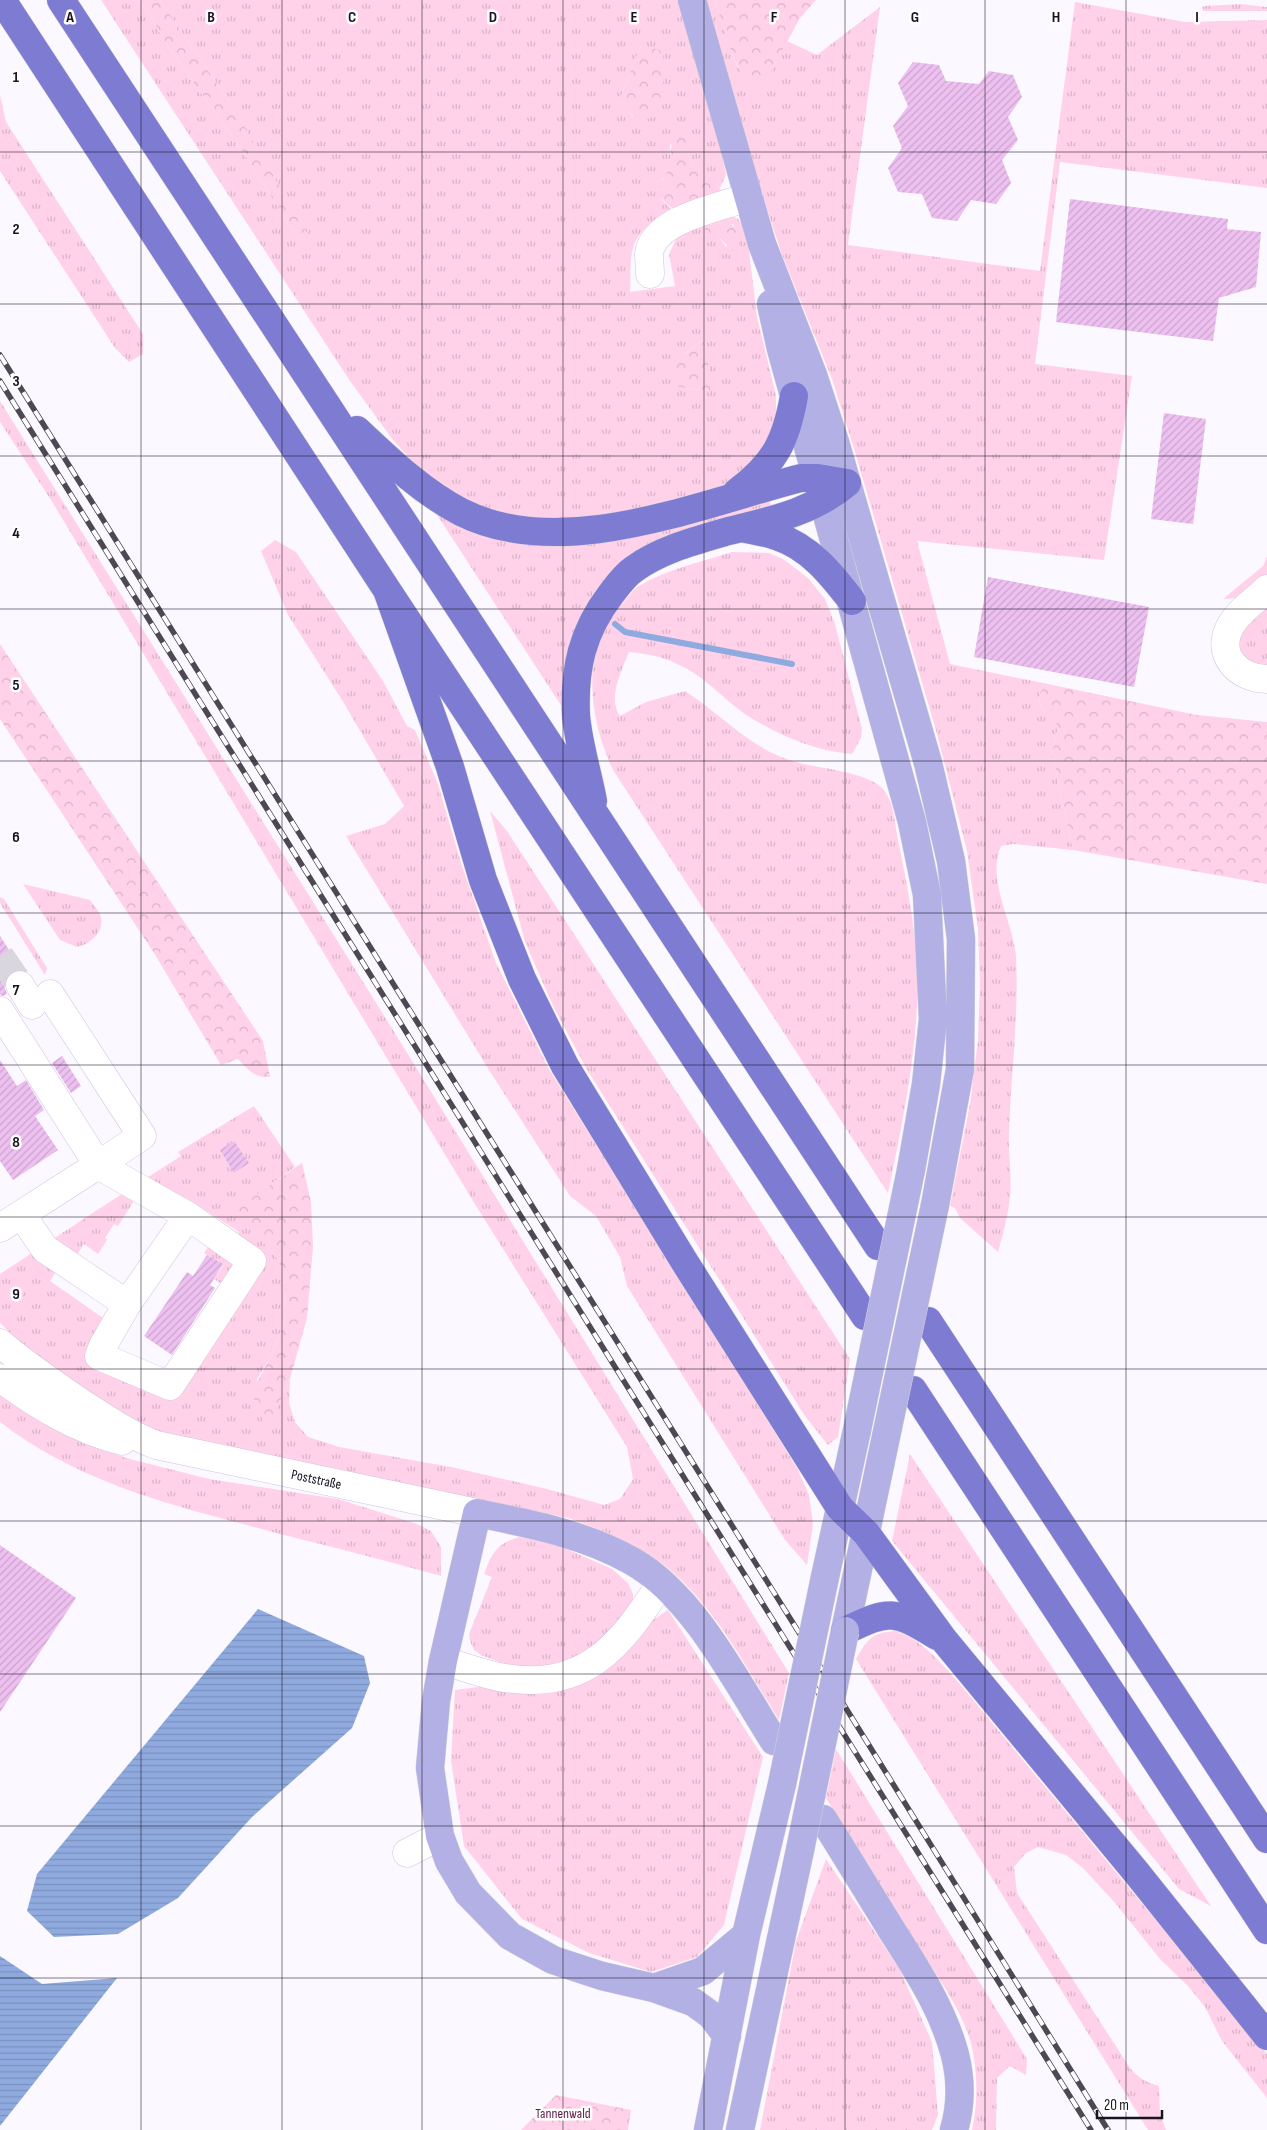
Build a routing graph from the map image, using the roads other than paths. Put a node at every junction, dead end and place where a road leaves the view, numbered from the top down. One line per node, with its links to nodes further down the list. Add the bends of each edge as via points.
1 (2, 0): 14 (highway)
2 (61, 0): 8 (highway)
3 (692, 0): 4 (main road)
4 (748, 197): 5 (main road); 6 (street, via 677,221 657,235 649,253)
5 (762, 244): 7 (main road, via 766,281); 9 (main road, via 813,375)
6 (650, 274)
7 (794, 396): 10 (main road); 11 (highway, via 790,422 772,459 758,476)
8 (324, 398): 11 (highway, via 396,467 430,493 462,512 504,527 571,532 683,512); 17 (highway)
9 (847, 483): 10 (highway); 33 (main road, bridge, via 928,763 951,861 961,939 960,1069 935,1205)
10 (821, 489): 11 (highway, via 801,478); 12 (highway, via 804,510); 15 (main road)
11 (729, 498)
12 (740, 528): 15 (highway, via 776,536 797,546 833,576); 17 (highway, via 690,542 654,557 632,570 596,613 583,644 576,676 576,717)
13 (1267, 589): 16 (street, via 1232,623 1226,645 1228,657 1244,675)
14 (387, 590): 25 (highway); 31 (highway, via 450,767 483,880 522,979 565,1066)
15 (852, 602): 31 (main road, bridge, via 912,822 927,895 933,1018 926,1084 911,1170)
16 (1267, 680)
17 (596, 814): 23 (highway)
18 (34, 995): 20 (street, via 142,1136)
19 (2, 1020): 20 (street)
20 (98, 1165): 21 (street); 22 (street)
21 (188, 1216): 24 (street); 24 (street, via 252,1261 170,1386 99,1356)
22 (7, 1220): 24 (street)
23 (878, 1246)
24 (127, 1304)
25 (865, 1316)
26 (928, 1321): 41 (highway)
27 (0, 1343): 30 (street, Poststraße, via 96,1412 140,1440)
28 (0, 1378): 30 (street, Poststraße, via 83,1428 138,1446)
29 (913, 1390): 43 (highway)
30 (156, 1446): 32 (street, Poststraße)
31 (840, 1508): 33 (highway); 44 (main road, bridge, via 776,1812)
32 (478, 1513): 34 (main road, via 573,1535 634,1562); 37 (main road)
33 (866, 1533): 35 (main road); 36 (highway)
34 (661, 1583): 37 (street, via 618,1643 575,1673 537,1680 499,1677); 38 (main road, via 705,1632)
35 (845, 1631): 36 (highway, via 888,1615 907,1618); 49 (main road, bridge)
36 (944, 1640): 47 (highway)
37 (443, 1661): 40 (main road, via 430,1768)
38 (774, 1741)
39 (823, 1818): 50 (main road, via 919,1974 941,2016 955,2055 959,2085 959,2113)
40 (440, 1836): 42 (street); 45 (main road, via 468,1893 510,1936 553,1960)
41 (1267, 1839)
42 (407, 1853)
43 (1267, 1930)
44 (746, 1935): 45 (main road, via 703,1971); 46 (main road)
45 (654, 1988): 46 (main road, via 693,2002 712,2014)
46 (727, 2036): 48 (main road)
47 (1267, 2036)
48 (708, 2130)
49 (740, 2130)
50 (954, 2130)

